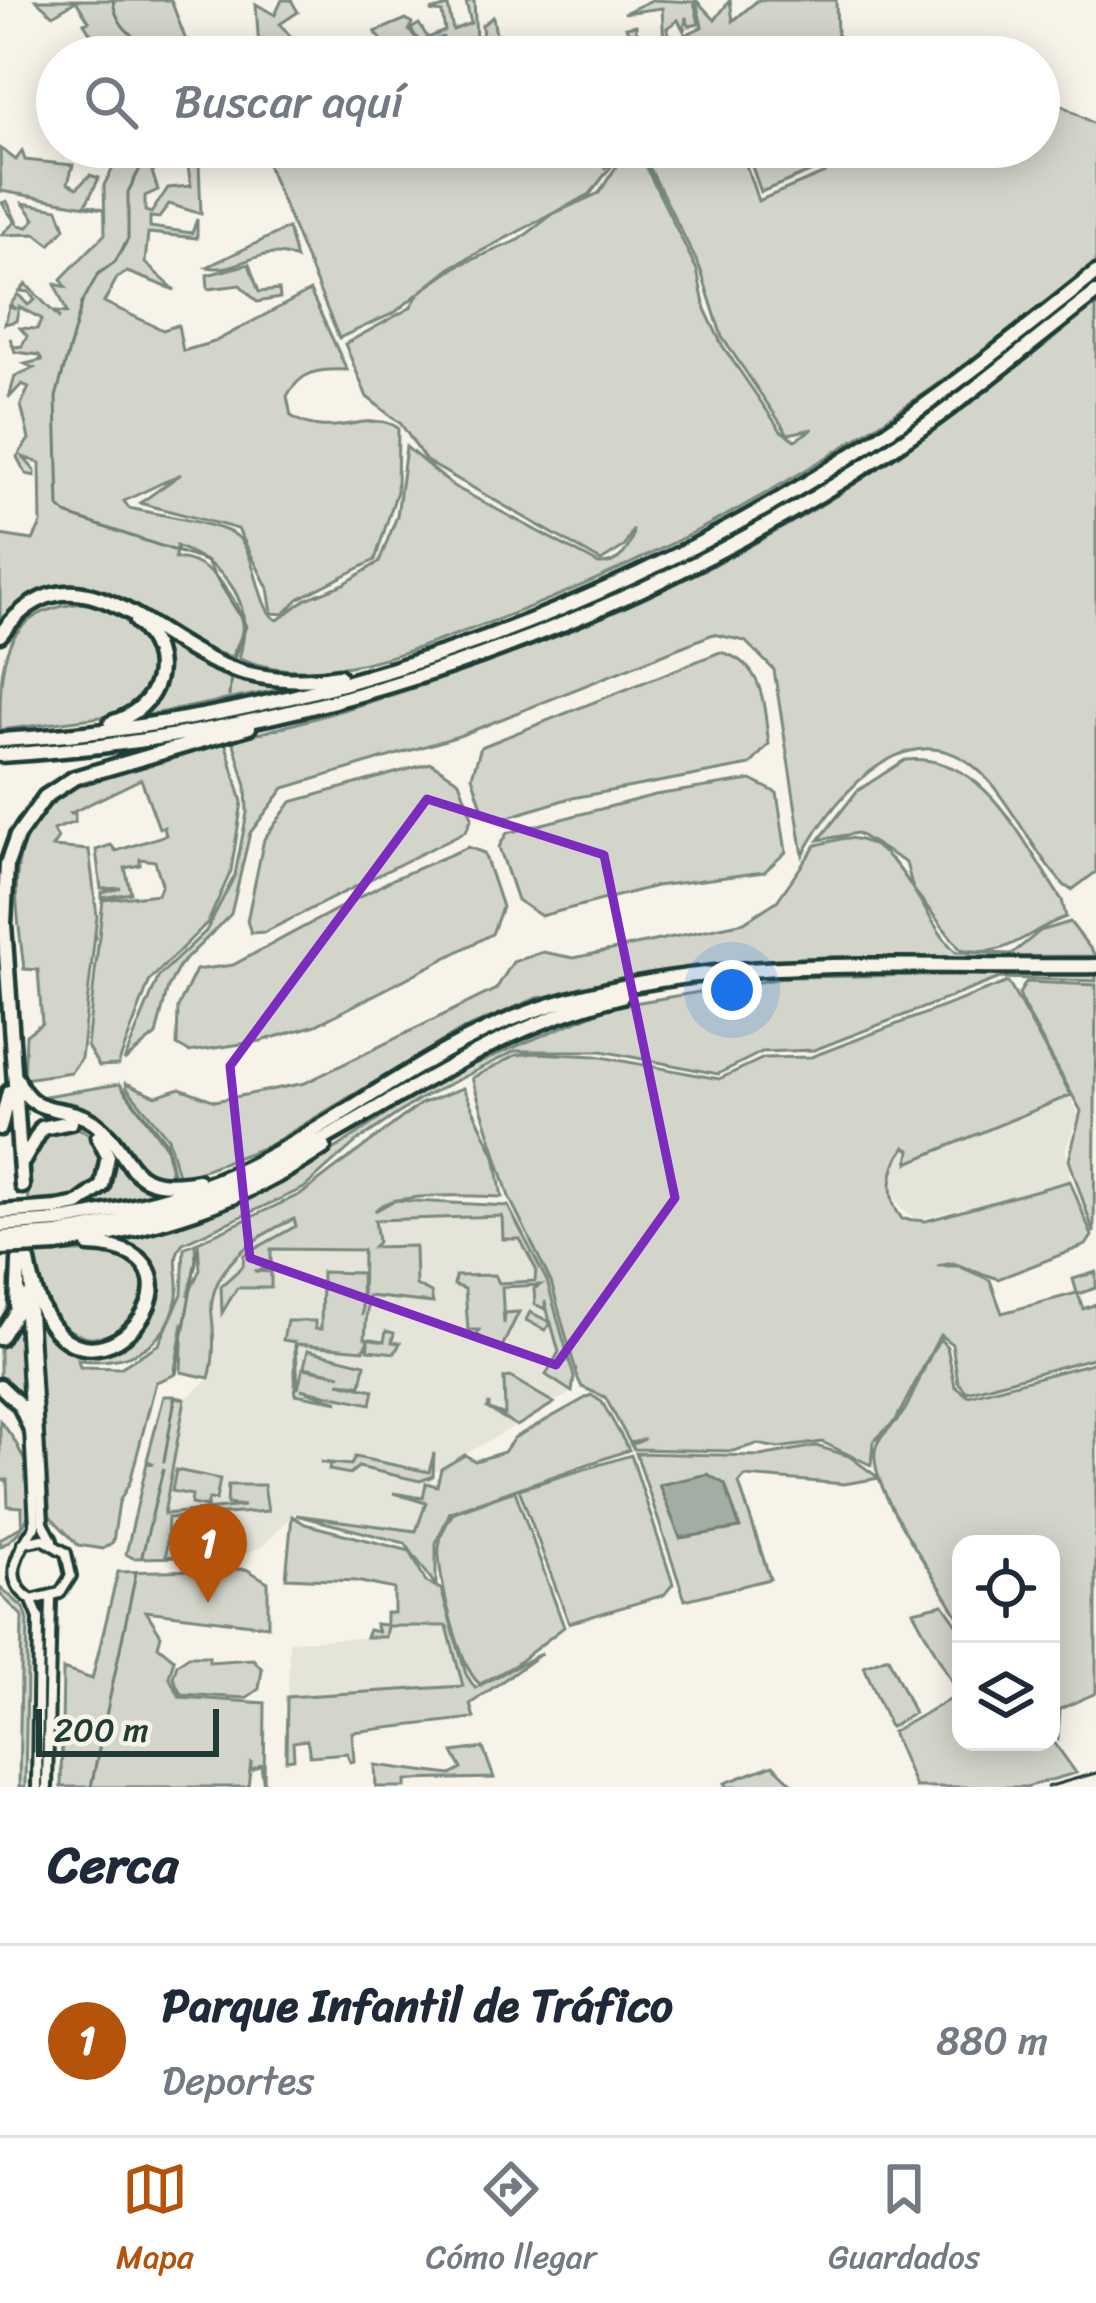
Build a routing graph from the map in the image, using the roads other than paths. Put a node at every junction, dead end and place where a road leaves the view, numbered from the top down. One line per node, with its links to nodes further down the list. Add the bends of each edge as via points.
1 (1096, 273): 4 (highway, via 945,391 766,508 577,602)
2 (1096, 293): 5 (highway, via 916,432 786,514 642,588)
3 (0, 638): 4 (highway, via 38,602 80,592 111,598 196,653 249,674 313,680); 6 (highway, via 39,606 89,599 137,621 160,665 148,702 125,718)
4 (393, 668): 6 (highway, via 214,713)
5 (421, 675): 6 (highway, via 239,722); 8 (highway, via 57,787 12,849)
6 (5, 743)
7 (0, 887): 8 (highway)
8 (4, 924): 12 (highway)
9 (0, 963): 13 (highway)
10 (1096, 966): 11 (highway, via 834,968)
11 (693, 979): 14 (highway, via 535,1010 450,1048); 19 (highway, via 549,1018 448,1064 211,1196)
12 (13, 1050): 14 (highway, via 28,1100 92,1122 133,1171 153,1182 198,1181); 16 (highway)
13 (8, 1092): 15 (highway); 22 (highway)
14 (319, 1126): 19 (highway, via 212,1183)
15 (0, 1128)
16 (22, 1186): 19 (highway, via 26,1150 42,1128 57,1121 89,1128 102,1141 108,1171); 22 (main road)
17 (0, 1212): 19 (highway, bridge)
18 (0, 1225): 19 (highway, bridge)
19 (58, 1227): 20 (highway, bridge); 21 (highway, bridge); 22 (highway, via 140,1262 152,1292 134,1332 94,1346 60,1335 39,1312)
20 (0, 1238)
21 (0, 1248)
22 (25, 1259): 23 (highway, via 16,1310); 25 (main road); 26 (main road, via 43,1523)
23 (0, 1338)
24 (0, 1386): 25 (highway)
25 (32, 1432): 27 (main road, via 35,1526)
26 (53, 1541): 27 (main road); 28 (main road, via 71,1568 67,1586)
27 (23, 1543): 29 (main road, via 9,1571)
28 (51, 1599): 29 (main road); 31 (main road)
29 (32, 1600): 30 (main road, via 39,1618)
30 (37, 1787)
31 (47, 1787)

